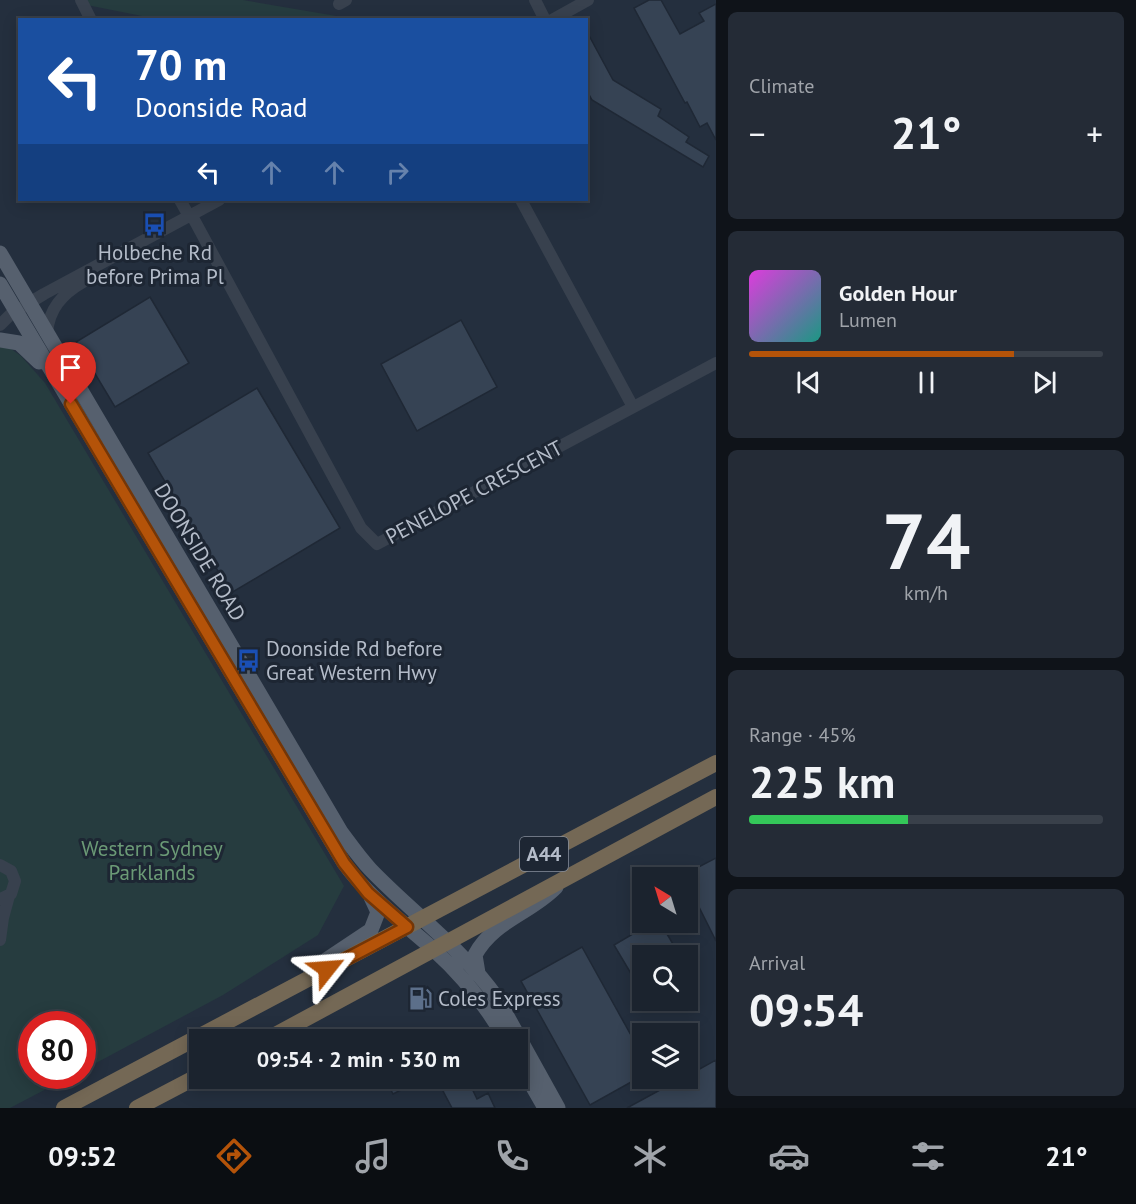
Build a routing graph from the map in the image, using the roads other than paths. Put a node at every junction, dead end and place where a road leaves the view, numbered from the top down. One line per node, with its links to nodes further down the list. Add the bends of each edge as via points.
1 (535, 0): 5 (street)
2 (588, 0): 6 (street)
3 (82, 1): 4 (street)
4 (90, 18)
5 (544, 18)
6 (556, 18)
7 (181, 201): 10 (street)
8 (217, 201): 10 (street)
9 (522, 201): 21 (street)
10 (190, 215): 12 (street); 21 (street, PENELOPE CRESCENT, via 361,528 377,544)
11 (0, 253): 14 (main road, DOONSIDE ROAD)
12 (109, 260): 14 (street); 17 (street, via 93,276 66,292 50,314)
13 (0, 284): 15 (main road, DOONSIDE ROAD)
14 (30, 303): 15 (street); 17 (main road, DOONSIDE ROAD)
15 (9, 313): 16 (street); 20 (main road, DOONSIDE ROAD)
16 (0, 325)
17 (47, 333): 28 (main road, DOONSIDE ROAD, via 341,832 368,867)
18 (0, 340): 20 (main road, via 19,343)
19 (716, 363): 21 (street, PENELOPE CRESCENT)
20 (53, 374): 26 (main road, DOONSIDE ROAD, via 344,863)
21 (633, 407)
22 (716, 763): 28 (highway, A44)
23 (716, 797): 25 (highway, A44)
24 (0, 865): 27 (street, via 15,877 14,888)
25 (560, 882): 31 (highway, A44); 32 (main road, via 540,902 489,935 475,955)
26 (368, 893): 29 (main road, DOONSIDE ROAD); 33 (main road, via 378,912 371,930)
27 (4, 898): 30 (street)
28 (422, 918): 29 (highway, A44); 31 (main road, DOONSIDE ROAD)
29 (407, 927): 31 (main road, DOONSIDE ROAD); 33 (highway, A44)
30 (0, 940)
31 (441, 946): 32 (main road); 34 (highway, A44); 35 (main road)
32 (478, 973): 41 (main road, via 497,998)
33 (264, 1002): 38 (highway, A44)
34 (286, 1029)
35 (500, 1029)
36 (528, 1078): 40 (main road)
37 (189, 1081): 39 (highway)
38 (64, 1108)
39 (137, 1108)
40 (545, 1108)
41 (558, 1108)

